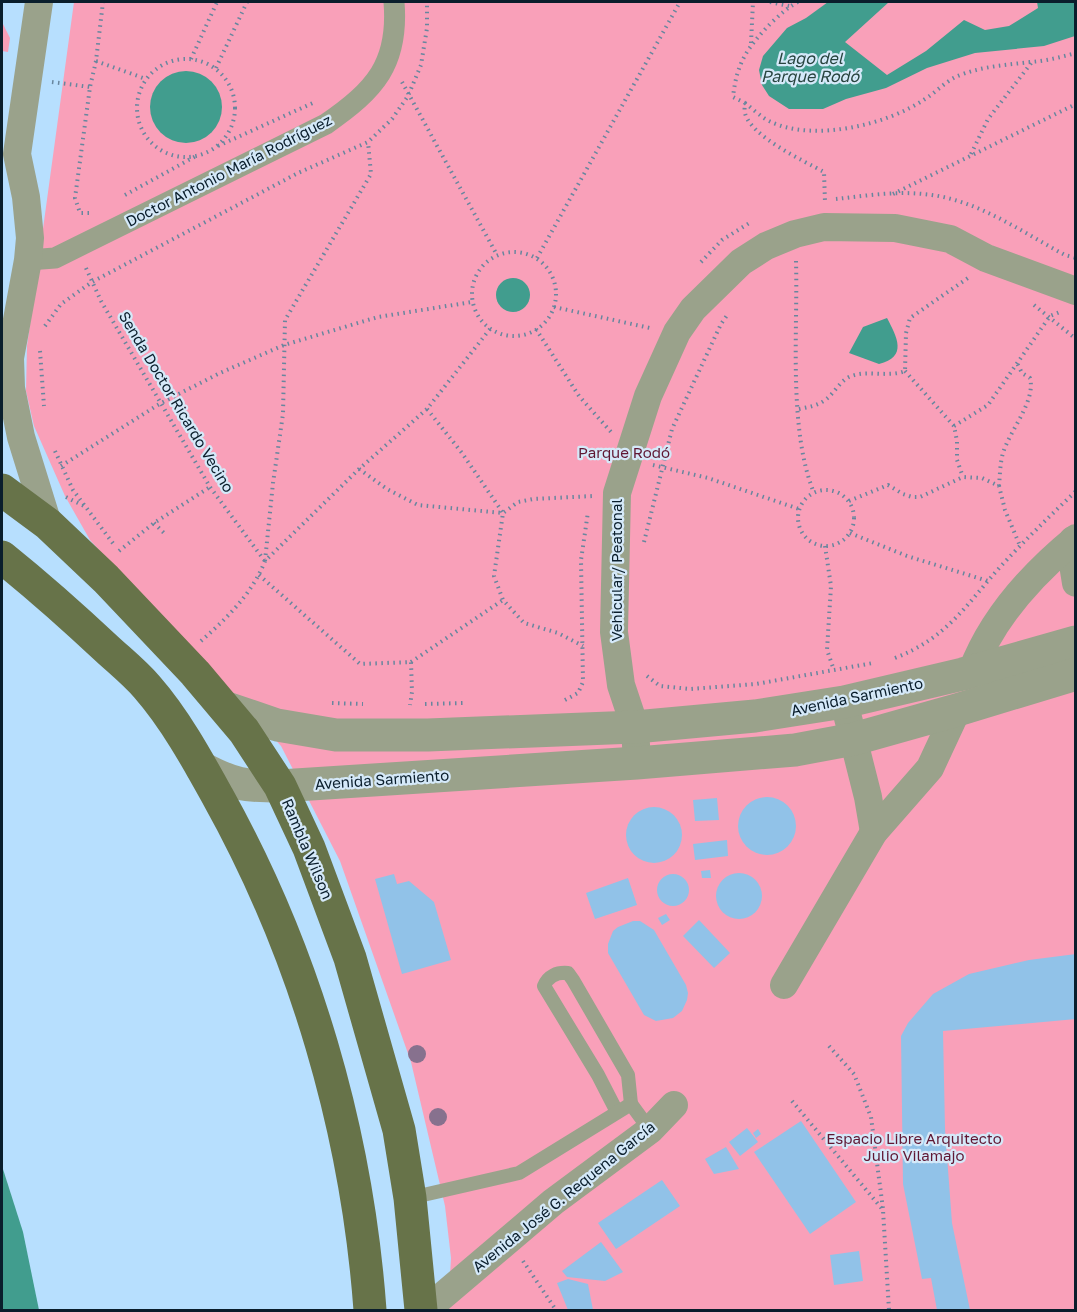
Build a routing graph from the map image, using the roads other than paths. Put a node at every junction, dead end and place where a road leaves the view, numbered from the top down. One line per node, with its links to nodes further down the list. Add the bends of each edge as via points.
1 (39, 2): 3 (street)
2 (394, 2): 5 (street, Doctor Antonio María Rodríguez, via 390,55 382,72 354,105 326,124 55,258)
3 (17, 154): 4 (street); 5 (street, via 26,197)
4 (2, 180)
5 (28, 260): 7 (street)
6 (1071, 300): 19 (street, Vehicular/ Peatonal, via 950,239 821,209 795,234 741,262 693,309 677,332 648,396 620,438 601,492 621,685)
7 (10, 307): 9 (street, via 11,388 21,437)
8 (2, 490): 9 (main road, Rambla Wilson)
9 (48, 524): 17 (main road, Rambla Wilson, via 106,579)
10 (1074, 539): 12 (street); 14 (street, via 1017,595 984,642)
11 (2, 556): 22 (main road, via 147,686)
12 (1076, 583)
13 (1076, 642): 14 (street, Avenida Sarmiento)
14 (972, 671): 16 (street, Avenida Sarmiento)
15 (1076, 674): 18 (street, Avenida Sarmiento)
16 (844, 702): 19 (street, Avenida Sarmiento, via 755,716); 20 (street)
17 (224, 707): 19 (street, Avenida Sarmiento, via 277,725 336,735); 23 (main road, Rambla Wilson)
18 (957, 710): 20 (street, Avenida Sarmiento); 24 (street, via 930,768)
19 (634, 727): 21 (street)
20 (854, 739): 21 (street, Avenida Sarmiento, via 795,750); 24 (street)
21 (637, 763): 23 (street, Avenida Sarmiento)
22 (202, 768): 23 (street, Avenida Sarmiento, via 230,782); 31 (main road, via 257,870 290,946 318,1030 352,1174 365,1249)
23 (280, 786): 30 (main road, Rambla Wilson, via 309,848 362,995 399,1130)
24 (874, 832): 25 (street)
25 (784, 985)
26 (631, 1104): 28 (lane); 28 (lane, via 628,1075 573,980 568,973 552,976 544,986); 29 (lane)
27 (674, 1105): 29 (street, Avenida José G. Requena García)
28 (617, 1112): 30 (lane, via 519,1173)
29 (650, 1130): 33 (street, Avenida José G. Requena García, via 553,1202)
30 (410, 1198): 32 (main road, Rambla Wilson)
31 (370, 1311)
32 (421, 1311)
33 (426, 1311)

